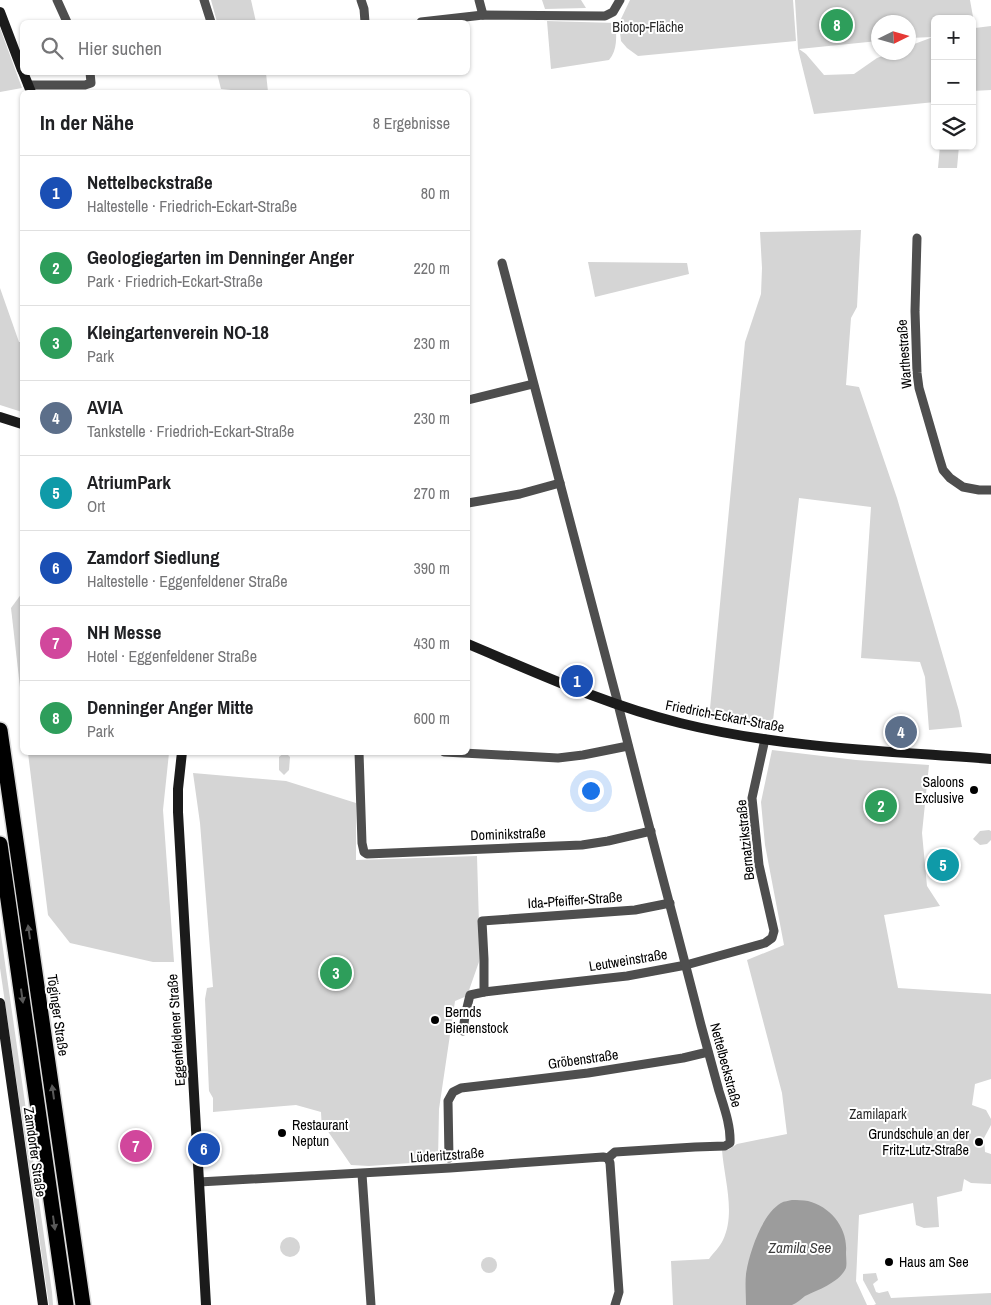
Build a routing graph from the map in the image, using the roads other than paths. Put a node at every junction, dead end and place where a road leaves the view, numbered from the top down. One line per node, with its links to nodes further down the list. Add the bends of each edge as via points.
1 (57, 0): 8 (street)
2 (204, 0): 9 (street)
3 (361, 0): 10 (street)
4 (479, 0): 7 (street)
5 (620, 0): 7 (street, via 614,12 605,16)
6 (0, 12): 12 (street)
7 (482, 15): 11 (street)
8 (66, 20)
9 (209, 20)
10 (365, 20)
11 (438, 20)
12 (20, 63)
13 (24, 75): 15 (street)
14 (90, 75): 15 (street, via 91,83 85,85)
15 (29, 88)
16 (917, 238): 23 (street, Warthestraße, via 917,373 939,458 943,470 963,487)
17 (502, 263): 18 (street, Nettelbeckstraße)
18 (534, 384): 19 (street); 22 (street, Nettelbeckstraße)
19 (470, 400)
20 (0, 417): 21 (street)
21 (20, 423)
22 (560, 483): 24 (street); 26 (street, Nettelbeckstraße)
23 (991, 490)
24 (470, 503)
25 (470, 645): 26 (street, Friedrich-Eckart-Straße)
26 (618, 706): 28 (street, Friedrich-Eckart-Straße, via 679,723); 29 (street, Nettelbeckstraße)
27 (0, 730): 50 (highway, Töginger Straße, one-way to 27)
28 (765, 739): 33 (street, Friedrich-Eckart-Straße); 37 (street, Bernatzikstraße, via 752,798 759,865 774,930)
29 (628, 746): 30 (street, via 558,758); 34 (street, Nettelbeckstraße)
30 (470, 753)
31 (182, 755): 47 (street, Eggenfeldener Straße, via 178,812)
32 (359, 755): 34 (street, Dominikstraße, via 362,843 367,854 582,845)
33 (991, 759)
34 (651, 831): 36 (street, Nettelbeckstraße)
35 (0, 844): 49 (highway, one-way to 49)
36 (670, 903): 38 (street, Nettelbeckstraße); 39 (street, Ida-Pfeiffer-Straße, via 635,910 482,921)
37 (772, 938): 38 (street, Leutweinstraße, via 765,943)
38 (686, 965): 39 (street, Leutweinstraße, via 627,976); 42 (street, Nettelbeckstraße)
39 (484, 992): 41 (street, via 470,995)
40 (0, 1003): 48 (street, Zamdorfer Straße)
41 (463, 1031)
42 (708, 1052): 43 (street, Nettelbeckstraße, via 724,1106 730,1143 726,1146); 44 (street, Gröbenstraße, via 588,1073 461,1088 453,1092 448,1101)
43 (695, 1146): 45 (street, Lüderitzstraße, via 615,1152)
44 (450, 1158)
45 (608, 1158): 46 (street, Lüderitzstraße); 53 (street, via 619,1292)
46 (362, 1174): 47 (street, Lüderitzstraße); 52 (street)
47 (199, 1182): 51 (street, Eggenfeldener Straße)
48 (43, 1305)
49 (66, 1305)
50 (83, 1305)
51 (206, 1305)
52 (371, 1305)
53 (615, 1305)

